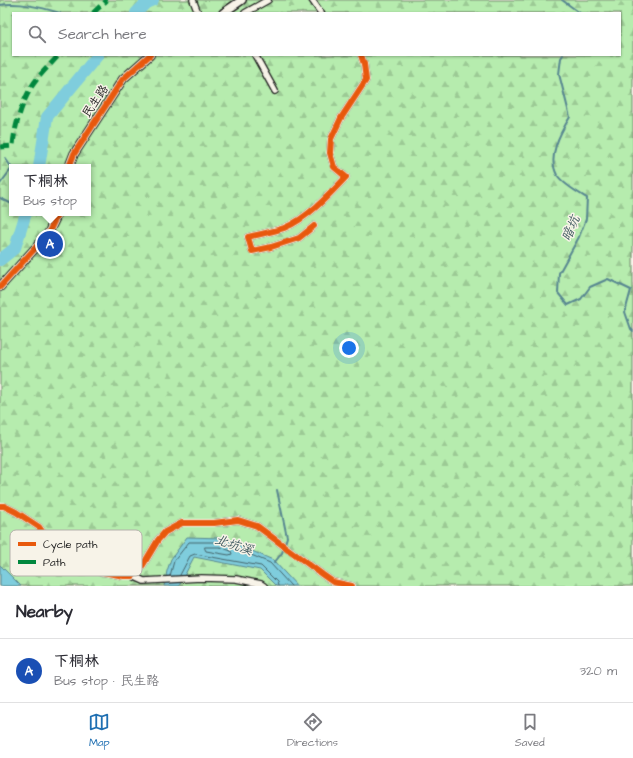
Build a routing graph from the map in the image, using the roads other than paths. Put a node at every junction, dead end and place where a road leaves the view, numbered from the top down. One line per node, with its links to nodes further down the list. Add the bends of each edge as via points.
1 (193, 0): 5 (street)
2 (242, 0): 6 (street)
3 (268, 0): 7 (street)
4 (312, 0): 8 (street)
5 (197, 11)
6 (224, 12)
7 (247, 12)
8 (320, 12)
9 (149, 56): 13 (street, 民生路, via 123,79)
10 (256, 56): 12 (street)
11 (361, 56): 15 (street, via 366,80 341,118 331,140 330,153 334,166 346,177 307,214 284,228 248,237 252,251 299,238)
12 (275, 91)
13 (70, 164)
14 (57, 216): 16 (street, via 48,234)
15 (314, 226)
16 (0, 287)
17 (0, 506): 18 (street, via 16,512)
18 (41, 530)
19 (142, 566): 23 (street, via 165,532 182,522 214,523 238,520 257,526 333,582)
20 (124, 576): 21 (street)
21 (133, 576): 22 (street, via 144,581 236,579)
22 (264, 586)
23 (352, 586)

